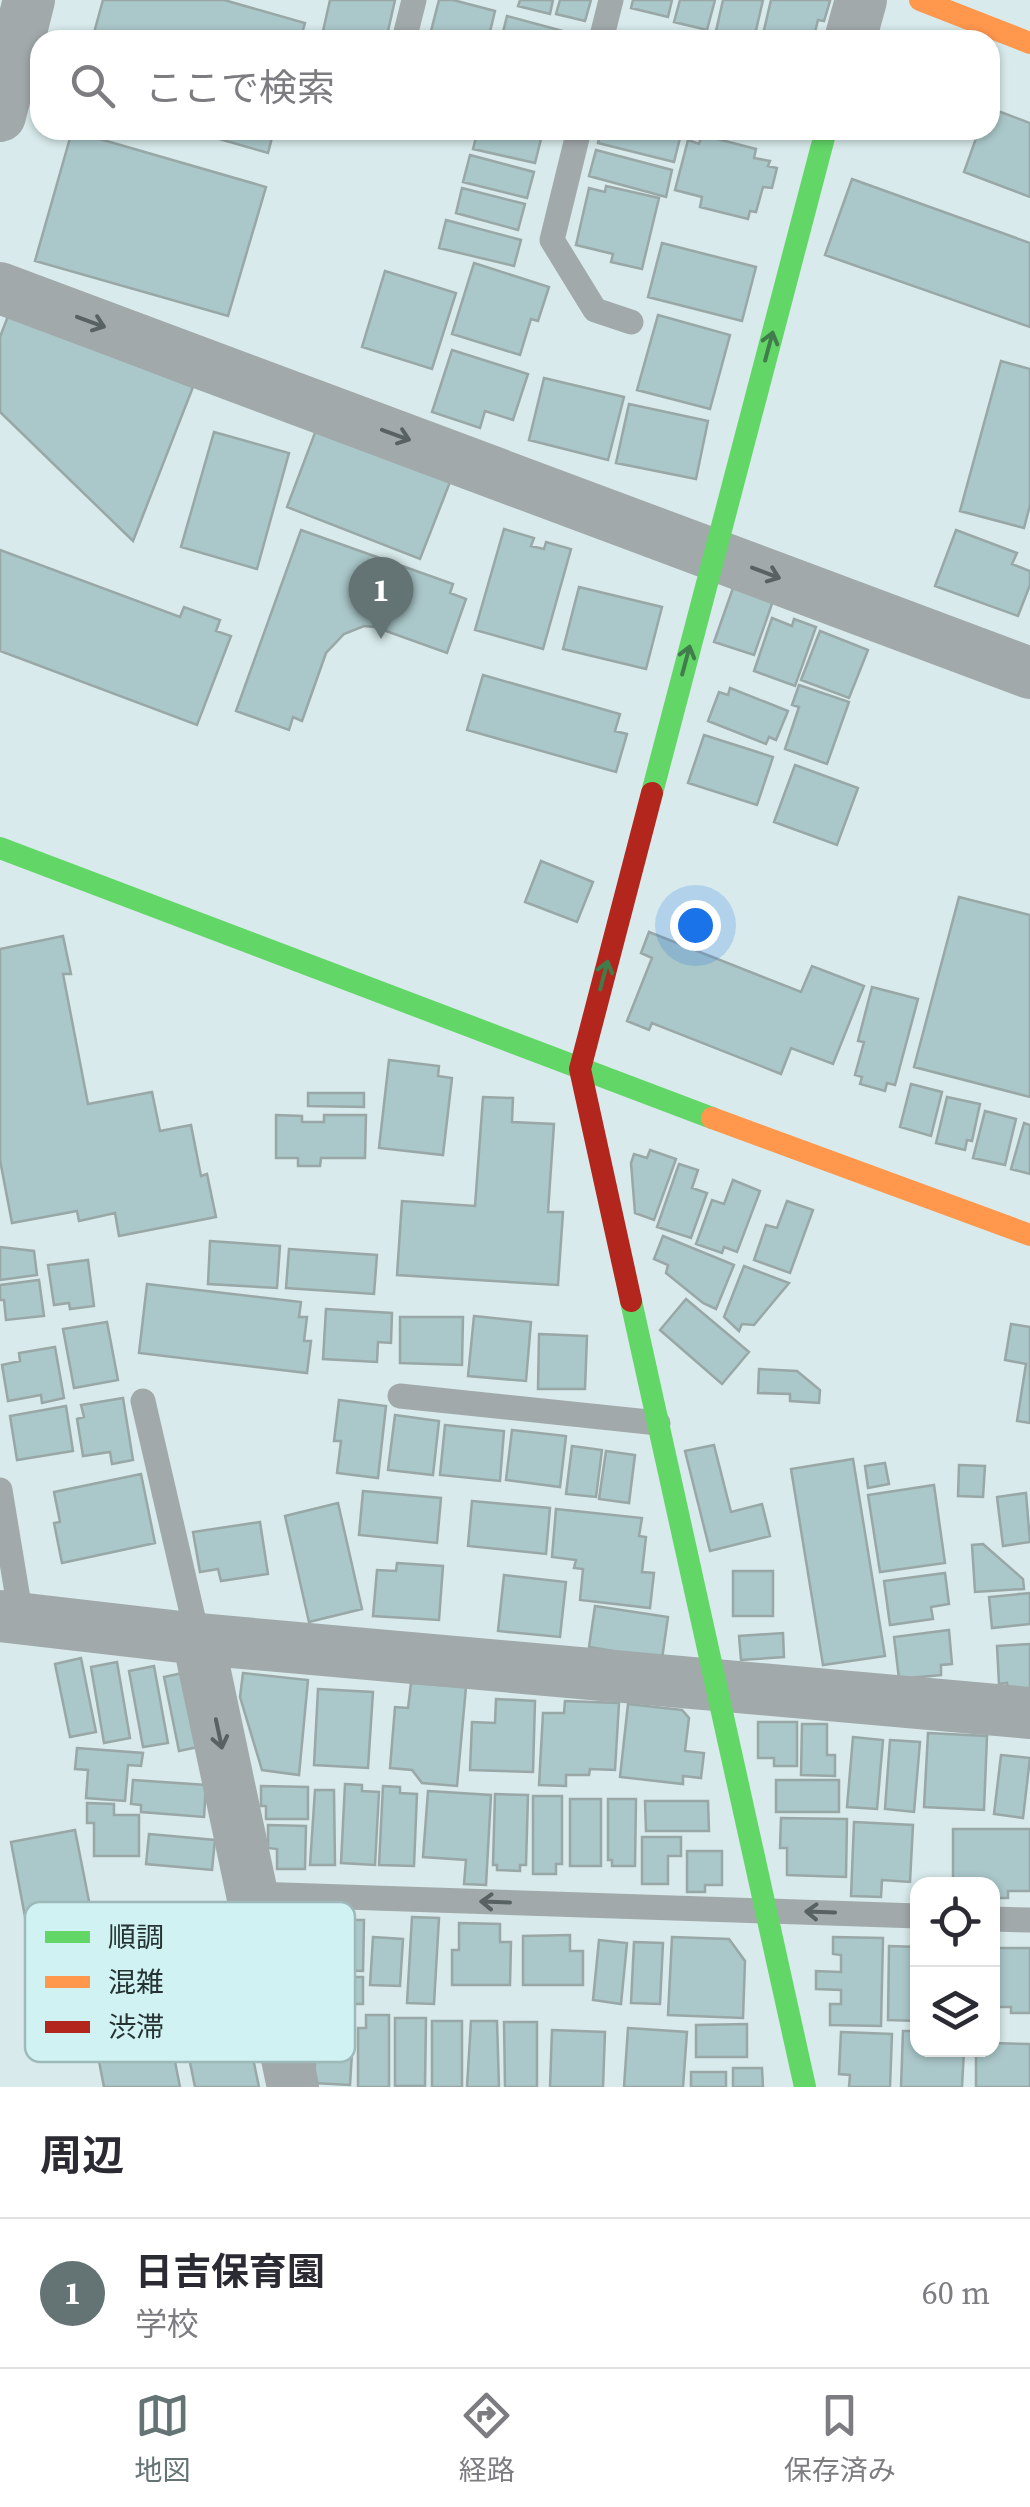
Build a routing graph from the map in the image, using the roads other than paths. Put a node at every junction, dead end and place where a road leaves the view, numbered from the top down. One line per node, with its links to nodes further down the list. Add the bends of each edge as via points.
1 (29, 0): 12 (street)
2 (414, 0): 6 (lane)
3 (611, 0): 7 (lane)
4 (861, 0): 8 (street)
5 (920, 0): 9 (street)
6 (406, 30)
7 (604, 30)
8 (853, 30)
9 (997, 30)
10 (1000, 31): 11 (street)
11 (1030, 43)
12 (4, 83)
13 (577, 140): 16 (lane, via 552,240 595,310)
14 (823, 140): 17 (street, one-way to 14)
15 (0, 288): 17 (street, one-way to 17)
16 (630, 322)
17 (714, 554): 18 (street, one-way to 18); 20 (street, one-way to 17)
18 (1030, 673)
19 (0, 848): 20 (street)
20 (580, 1070): 21 (street); 24 (street)
21 (1030, 1235)
22 (400, 1396): 24 (lane)
23 (144, 1401): 27 (lane)
24 (658, 1423): 28 (street)
25 (0, 1490): 26 (lane)
26 (10, 1617): 27 (street)
27 (198, 1639): 28 (street); 30 (street, one-way to 30)
28 (716, 1684): 29 (street); 32 (street)
29 (1030, 1713)
30 (253, 1894): 31 (street); 32 (lane, one-way to 30)
31 (255, 1902)
32 (766, 1910): 33 (lane, one-way to 32); 38 (street)
33 (910, 1916)
34 (1000, 1919): 35 (lane)
35 (1030, 1920)
36 (288, 2062): 37 (street)
37 (293, 2087)
38 (805, 2087)

